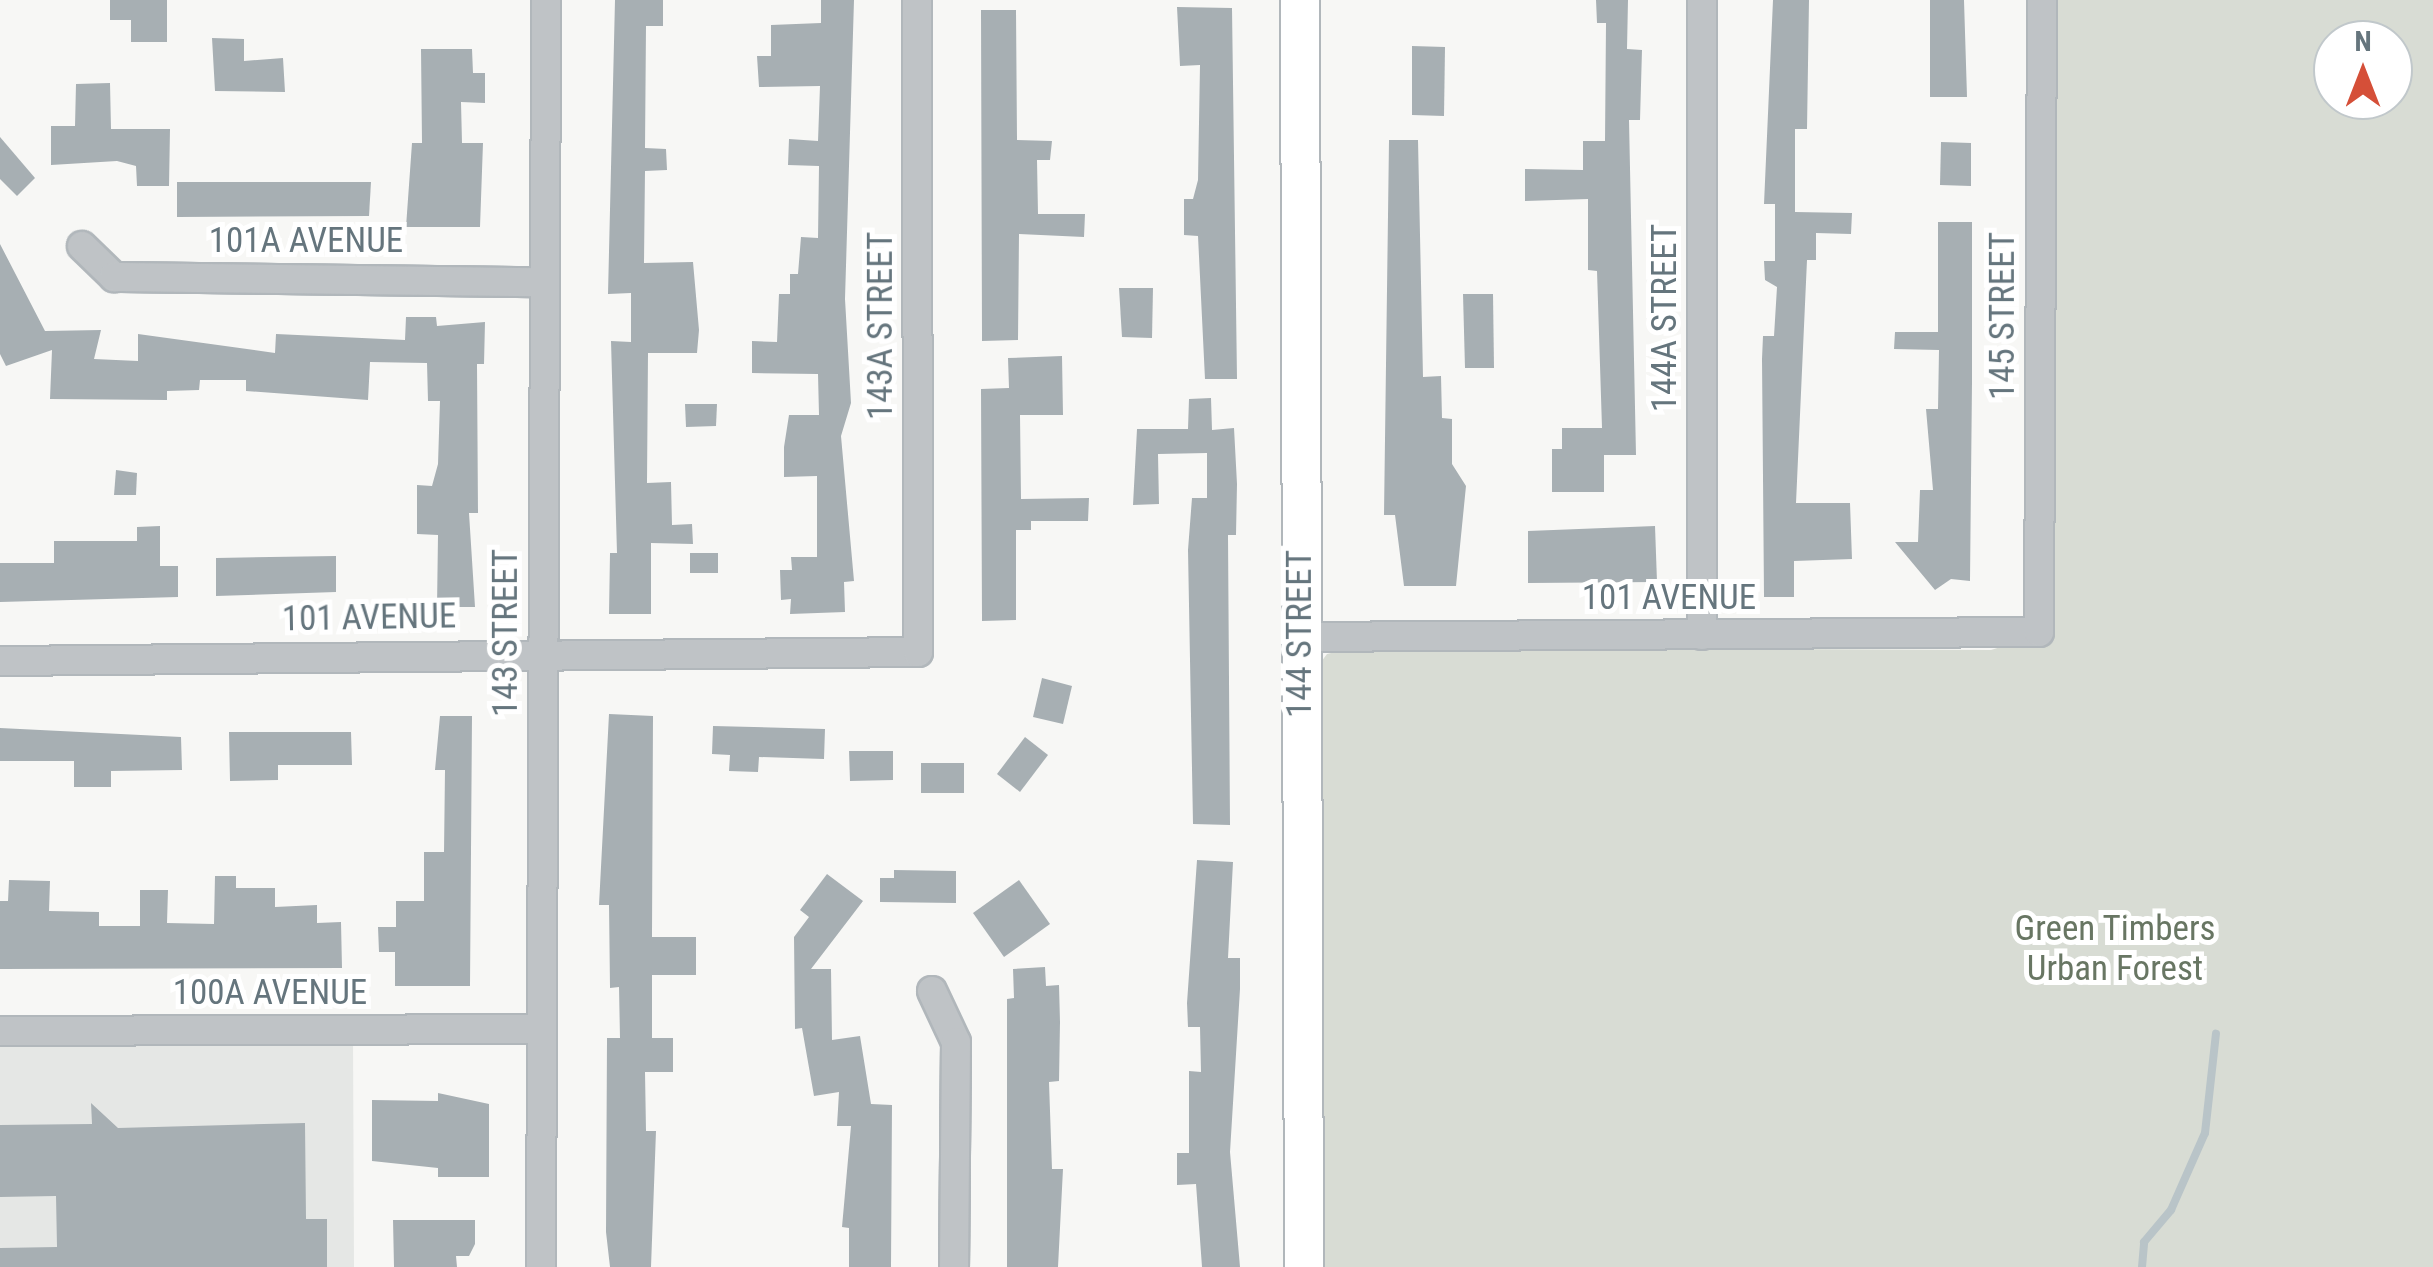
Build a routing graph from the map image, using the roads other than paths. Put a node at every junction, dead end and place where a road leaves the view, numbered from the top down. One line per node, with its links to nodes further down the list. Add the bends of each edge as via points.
1 (546, 0): 7 (street, 143 STREET)
2 (917, 0): 11 (street, 143A STREET)
3 (1300, 0): 10 (main road, 144 STREET)
4 (1702, 0): 9 (street, 144A STREET)
5 (2042, 0): 8 (street, 145 STREET)
6 (82, 246): 7 (street, 101A AVENUE, via 114,278)
7 (542, 282): 12 (street, 143 STREET)
8 (2039, 632): 9 (street, 101 AVENUE)
9 (1702, 635): 10 (street, 101 AVENUE)
10 (1300, 637): 19 (main road, 144 STREET)
11 (918, 652): 12 (street, 101 AVENUE)
12 (544, 655): 13 (street, 101 AVENUE); 15 (street, 143 STREET)
13 (0, 660)
14 (932, 991): 18 (street, via 956,1042)
15 (540, 1028): 16 (street, 100A AVENUE); 17 (street, 143 STREET)
16 (0, 1031)
17 (540, 1267)
18 (954, 1267)
19 (1304, 1267)

